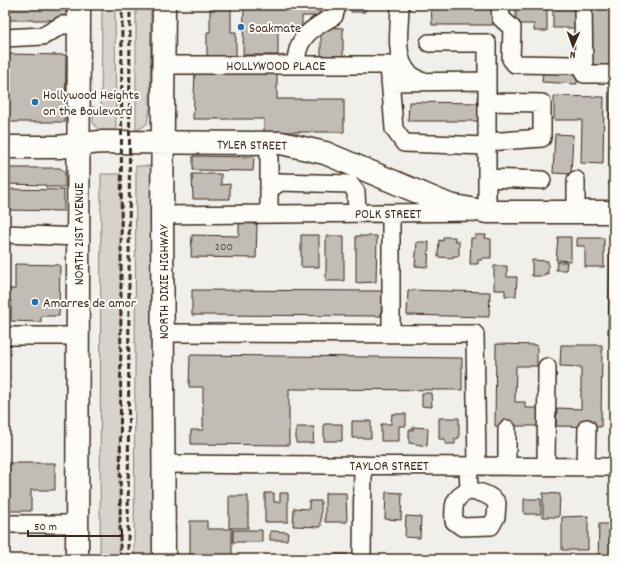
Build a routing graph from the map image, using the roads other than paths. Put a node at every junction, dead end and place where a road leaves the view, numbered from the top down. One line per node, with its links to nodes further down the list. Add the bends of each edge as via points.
1 (164, 5): 9 (main road, NORTH DIXIE HIGHWAY)
2 (337, 5): 10 (street, via 334,16 311,29 302,40 296,51)
3 (400, 5): 15 (street, via 399,54 407,72)
4 (500, 5): 11 (street, via 501,18 512,28 511,59 515,64)
5 (583, 5): 12 (street, via 584,74)
6 (79, 15): 7 (street, via 43,36); 20 (main road, NORTH 21ST AVENUE)
7 (5, 38)
8 (429, 43): 13 (street, via 487,43)
9 (164, 65): 10 (street, HOLLYWOOD PLACE); 17 (main road, NORTH DIXIE HIGHWAY)
10 (296, 65): 14 (street, HOLLYWOOD PLACE, via 389,65)
11 (572, 65)
12 (614, 74)
13 (487, 81): 15 (street); 16 (street)
14 (390, 82): 15 (street); 19 (street, via 394,129 404,143)
15 (421, 82)
16 (487, 102): 19 (street); 19 (street, via 542,103 542,138)
17 (163, 143): 18 (main road, TYLER STREET); 20 (main road, TYLER STREET, via 100,142); 32 (main road, NORTH DIXIE HIGHWAY)
18 (269, 143): 25 (street); 26 (main road, TYLER STREET, via 301,146 325,152 449,205)
19 (487, 144): 22 (street)
20 (79, 145): 21 (main road, TYLER STREET); 34 (main road, NORTH 21ST AVENUE)
21 (5, 146)
22 (487, 178): 23 (street); 26 (street)
23 (542, 180)
24 (576, 180): 27 (street)
25 (269, 190): 29 (street, via 280,182 350,184 356,192); 31 (street)
26 (487, 212): 27 (main road, POLK STREET); 30 (street, POLK STREET)
27 (576, 212): 28 (main road, POLK STREET)
28 (614, 212)
29 (357, 213): 30 (street, POLK STREET); 31 (street, POLK STREET)
30 (391, 213): 36 (street)
31 (269, 214): 32 (street, POLK STREET)
32 (162, 215): 35 (main road, NORTH DIXIE HIGHWAY)
33 (5, 234): 34 (street)
34 (78, 237): 38 (main road, NORTH 21ST AVENUE)
35 (163, 333): 36 (street); 42 (main road, NORTH DIXIE HIGHWAY)
36 (391, 334): 44 (street, via 475,334)
37 (5, 336): 38 (street)
38 (78, 336): 51 (main road, NORTH 21ST AVENUE)
39 (548, 367): 46 (street)
40 (587, 428): 47 (street)
41 (507, 429): 45 (street)
42 (163, 464): 43 (street, TAYLOR STREET); 53 (main road, NORTH DIXIE HIGHWAY)
43 (363, 465): 44 (street, TAYLOR STREET); 54 (street)
44 (473, 466): 45 (street, TAYLOR STREET); 49 (street)
45 (508, 466): 46 (street, TAYLOR STREET)
46 (546, 466): 47 (street, TAYLOR STREET)
47 (586, 467): 48 (street, TAYLOR STREET)
48 (614, 467)
49 (469, 491)
50 (5, 524): 51 (street)
51 (78, 524): 52 (main road, NORTH 21ST AVENUE)
52 (77, 559)
53 (164, 559)
54 (362, 559)

